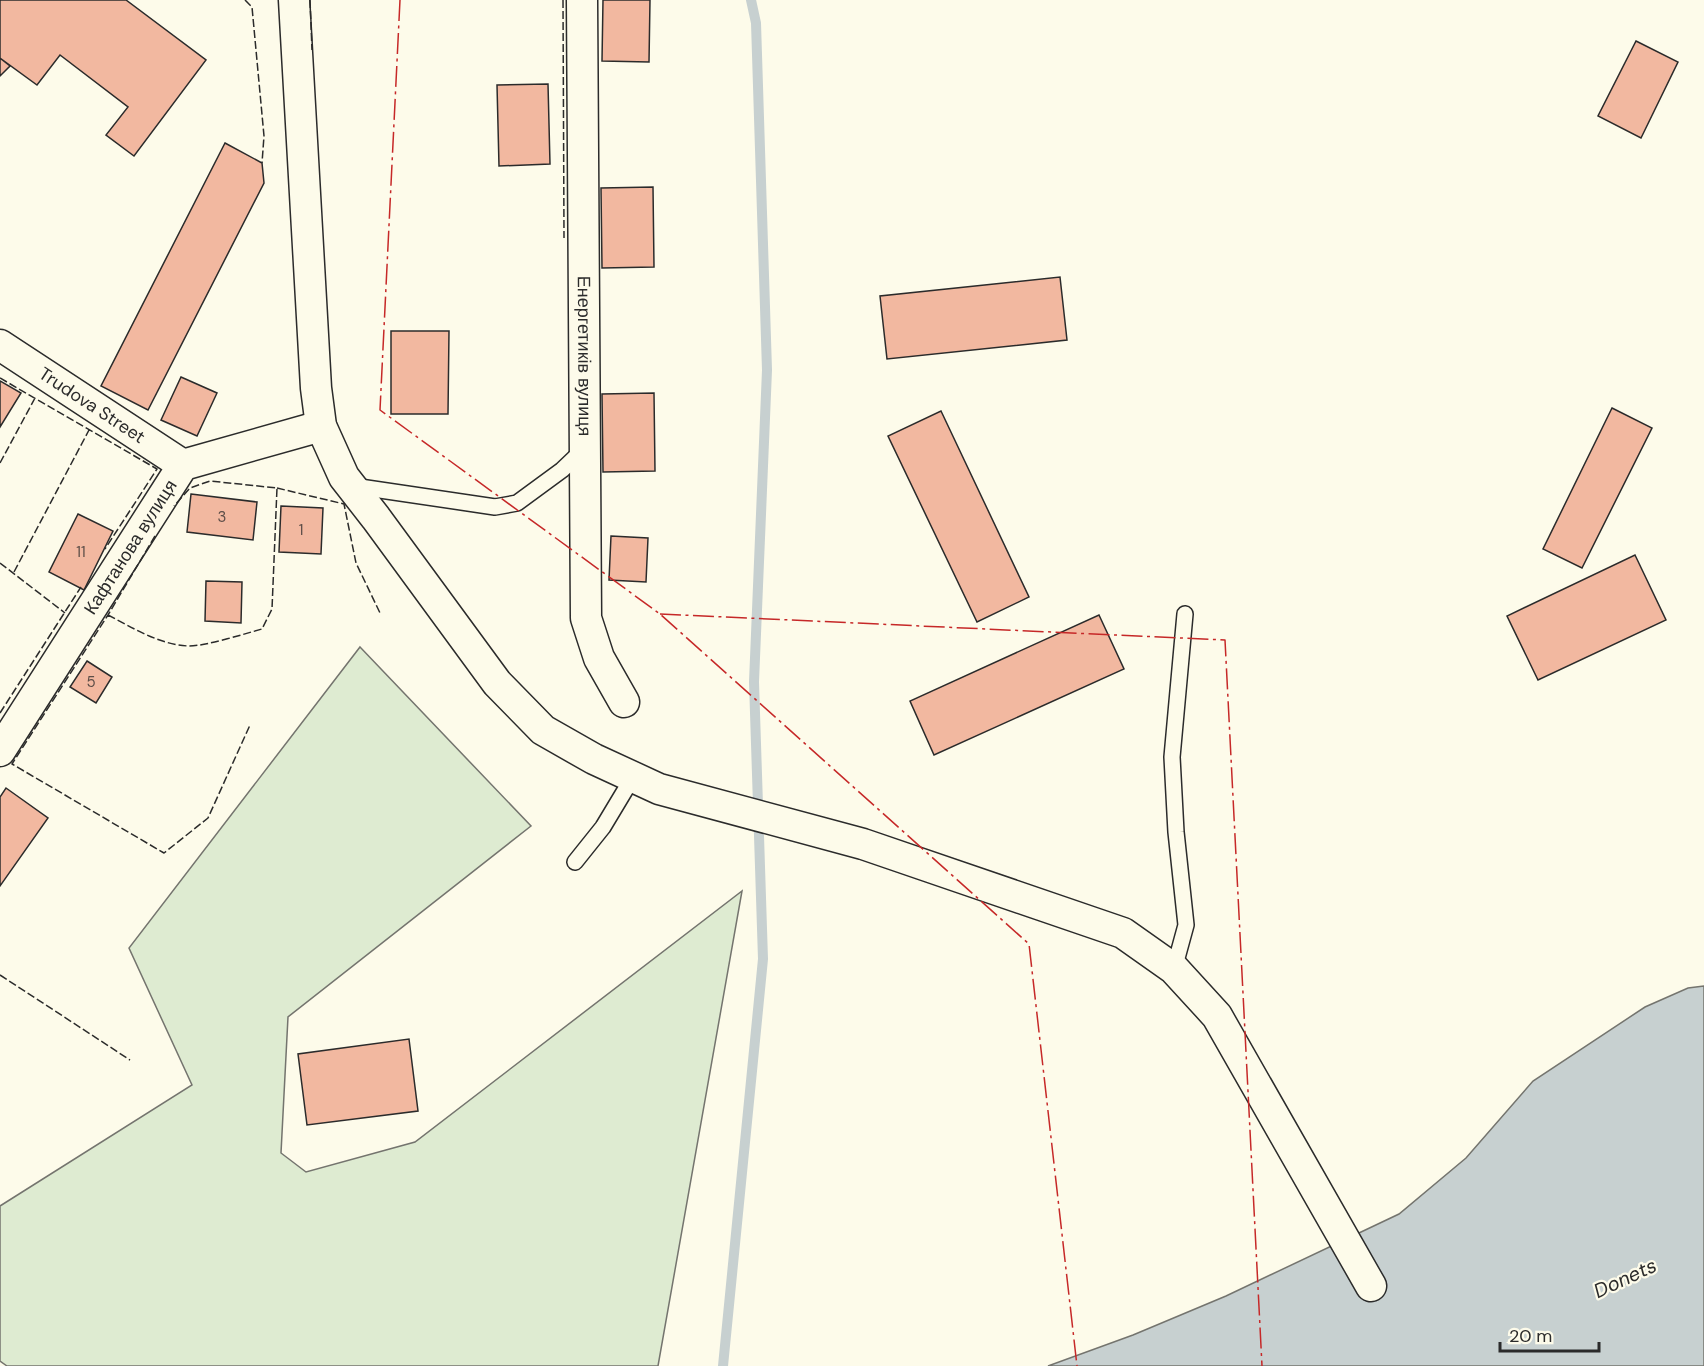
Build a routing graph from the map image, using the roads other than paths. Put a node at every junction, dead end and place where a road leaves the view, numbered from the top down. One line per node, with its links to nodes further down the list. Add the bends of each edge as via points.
1 (294, 0): 4 (street)
2 (582, 0): 5 (street, Енергетиків вулиця)
3 (0, 345): 6 (street, Trudova Street)
4 (321, 426): 6 (street, Кафтанова вулиця); 7 (street)
5 (586, 447): 7 (lane, via 517,503 495,507); 9 (street, Енергетиків вулиця, via 586,618 599,658)
6 (183, 465): 10 (street, Кафтанова вулиця)
7 (350, 486): 11 (street, via 497,683 543,730)
8 (1185, 614): 13 (lane, via 1172,757 1186,924)
9 (624, 702)
10 (0, 751)
11 (646, 783): 12 (lane); 13 (street, via 862,844 1123,933)
12 (575, 862)
13 (1174, 969): 14 (street, via 1217,1016)
14 (1371, 1286)

